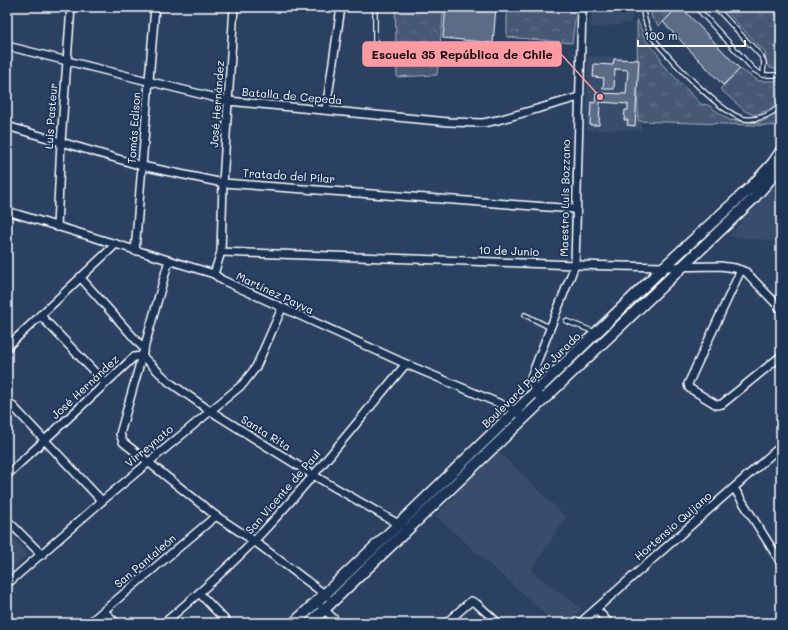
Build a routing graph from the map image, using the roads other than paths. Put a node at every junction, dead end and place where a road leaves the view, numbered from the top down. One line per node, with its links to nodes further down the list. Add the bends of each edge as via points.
1 (71, 7): 12 (street, Luis Pasteur)
2 (155, 7): 15 (street, Tomás Edison)
3 (234, 7): 17 (street, José Hernández)
4 (341, 7): 19 (street)
5 (375, 7): 11 (lane)
6 (582, 7): 16 (street, Maestro Luis Bozzano)
7 (642, 7): 18 (lane, via 644,20 653,38 709,97 730,113 745,119 758,118 774,112)
8 (696, 7): 13 (lane, via 754,70)
9 (705, 7): 13 (lane, via 720,12 761,56 764,62)
10 (7, 46): 12 (street, Batalla de Cepeda)
11 (375, 46)
12 (66, 60): 15 (street, Batalla de Cepeda); 21 (street, Luis Pasteur)
13 (763, 75): 14 (lane)
14 (781, 75)
15 (148, 83): 17 (street, Batalla de Cepeda); 23 (street, Tomás Edison)
16 (579, 97): 19 (street, Batalla de Cepeda, via 483,123); 27 (street, Maestro Luis Bozzano)
17 (228, 101): 19 (street, Batalla de Cepeda); 26 (street, José Hernández)
18 (781, 105)
19 (326, 110)
20 (7, 126): 21 (street, Tratado del Pilar)
21 (61, 142): 23 (street, Tratado del Pilar); 29 (street, Luis Pasteur)
22 (781, 151): 25 (main road, Boulevard Pedro Jurado)
23 (142, 166): 26 (street, Tratado del Pilar); 31 (street, Tomás Edison)
24 (781, 167): 25 (main road, Boulevard Pedro Jurado)
25 (764, 181): 35 (main road, Boulevard Pedro Jurado); 36 (main road, Boulevard Pedro Jurado)
26 (223, 183): 27 (street, Tratado del Pilar); 32 (street, José Hernández)
27 (575, 209): 34 (street, Maestro Luis Bozzano)
28 (8, 212): 29 (street, Martínez Payva)
29 (57, 227): 30 (street, Martínez Payva)
30 (116, 244): 31 (street, Martínez Payva); 39 (street)
31 (135, 250): 33 (street, Martínez Payva)
32 (221, 252): 34 (street, 10 de Junio); 38 (street, José Hernández)
33 (169, 260): 38 (street, Martínez Payva); 48 (street)
34 (575, 265): 36 (street, 10 de Junio); 45 (street, Maestro Luis Bozzano)
35 (682, 266): 36 (street, 10 de Junio); 37 (street, 10 de Junio, via 720,266); 55 (main road, Boulevard Pedro Jurado)
36 (664, 267): 46 (main road, Boulevard Pedro Jurado)
37 (741, 270): 41 (street, 10 de Junio, via 754,279); 50 (street, via 688,384 689,388 717,405 722,404)
38 (214, 274): 40 (street, Martínez Payva)
39 (80, 277): 42 (street); 48 (street)
40 (282, 308): 51 (street, Martínez Payva); 56 (street, Virreynato, via 251,376)
41 (781, 309)
42 (40, 315): 47 (street); 52 (street)
43 (524, 315): 45 (lane)
44 (566, 320): 46 (lane)
45 (551, 328): 53 (street, Maestro Luis Bozzano, via 531,377)
46 (598, 333): 53 (main road, Boulevard Pedro Jurado)
47 (7, 347)
48 (144, 348): 49 (street)
49 (142, 356): 52 (street, José Hernández, via 134,357); 56 (street, Santa Rita, via 170,382); 61 (street, via 120,434 123,442)
50 (781, 356)
51 (406, 364): 57 (street, Martínez Payva); 63 (street, San Vicente de Paul)
52 (105, 384): 59 (street, José Hernández)
53 (535, 393): 55 (street); 57 (main road, Boulevard Pedro Jurado)
54 (7, 400): 59 (street)
55 (543, 400): 58 (main road, Boulevard Pedro Jurado)
56 (210, 410): 61 (street, Virreynato); 63 (street, Santa Rita)
57 (517, 411): 58 (street, Martínez Payva); 65 (main road, Boulevard Pedro Jurado)
58 (524, 419): 65 (main road, Boulevard Pedro Jurado)
59 (44, 440): 62 (street, José Hernández); 66 (street)
60 (781, 446): 64 (street, Hortensio Quijano)
61 (147, 463): 66 (street, Virreynato); 67 (street)
62 (7, 475)
63 (313, 475): 69 (street, Santa Rita); 70 (street, San Vicente de Paul)
64 (734, 488): 72 (street); 77 (street, Hortensio Quijano)
65 (435, 496): 69 (main road, Boulevard Pedro Jurado)
66 (102, 501): 71 (street, Virreynato)
67 (216, 516): 70 (street); 79 (street, San Pantaleón)
68 (7, 520): 71 (street)
69 (403, 527): 75 (main road, Boulevard Pedro Jurado)
70 (254, 541): 74 (street, San Vicente de Paul); 75 (street)
71 (42, 555): 73 (street, Virreynato)
72 (781, 562)
73 (7, 584)
74 (199, 594): 82 (street, San Vicente de Paul); 83 (street)
75 (329, 598): 76 (main road, Boulevard Pedro Jurado); 78 (main road, Boulevard Pedro Jurado)
76 (317, 602): 78 (street); 84 (main road, Boulevard Pedro Jurado)
77 (596, 609): 89 (street, Hortensio Quijano); 90 (street)
78 (325, 610): 85 (main road, Boulevard Pedro Jurado); 86 (street)
79 (104, 611): 80 (street, San Pantaleón); 81 (street)
80 (89, 623)
81 (116, 623)
82 (164, 623)
83 (228, 623)
84 (294, 623)
85 (310, 623)
86 (338, 623)
87 (446, 623): 88 (street, via 471,601)
88 (498, 623)
89 (580, 623)
90 (609, 623)

